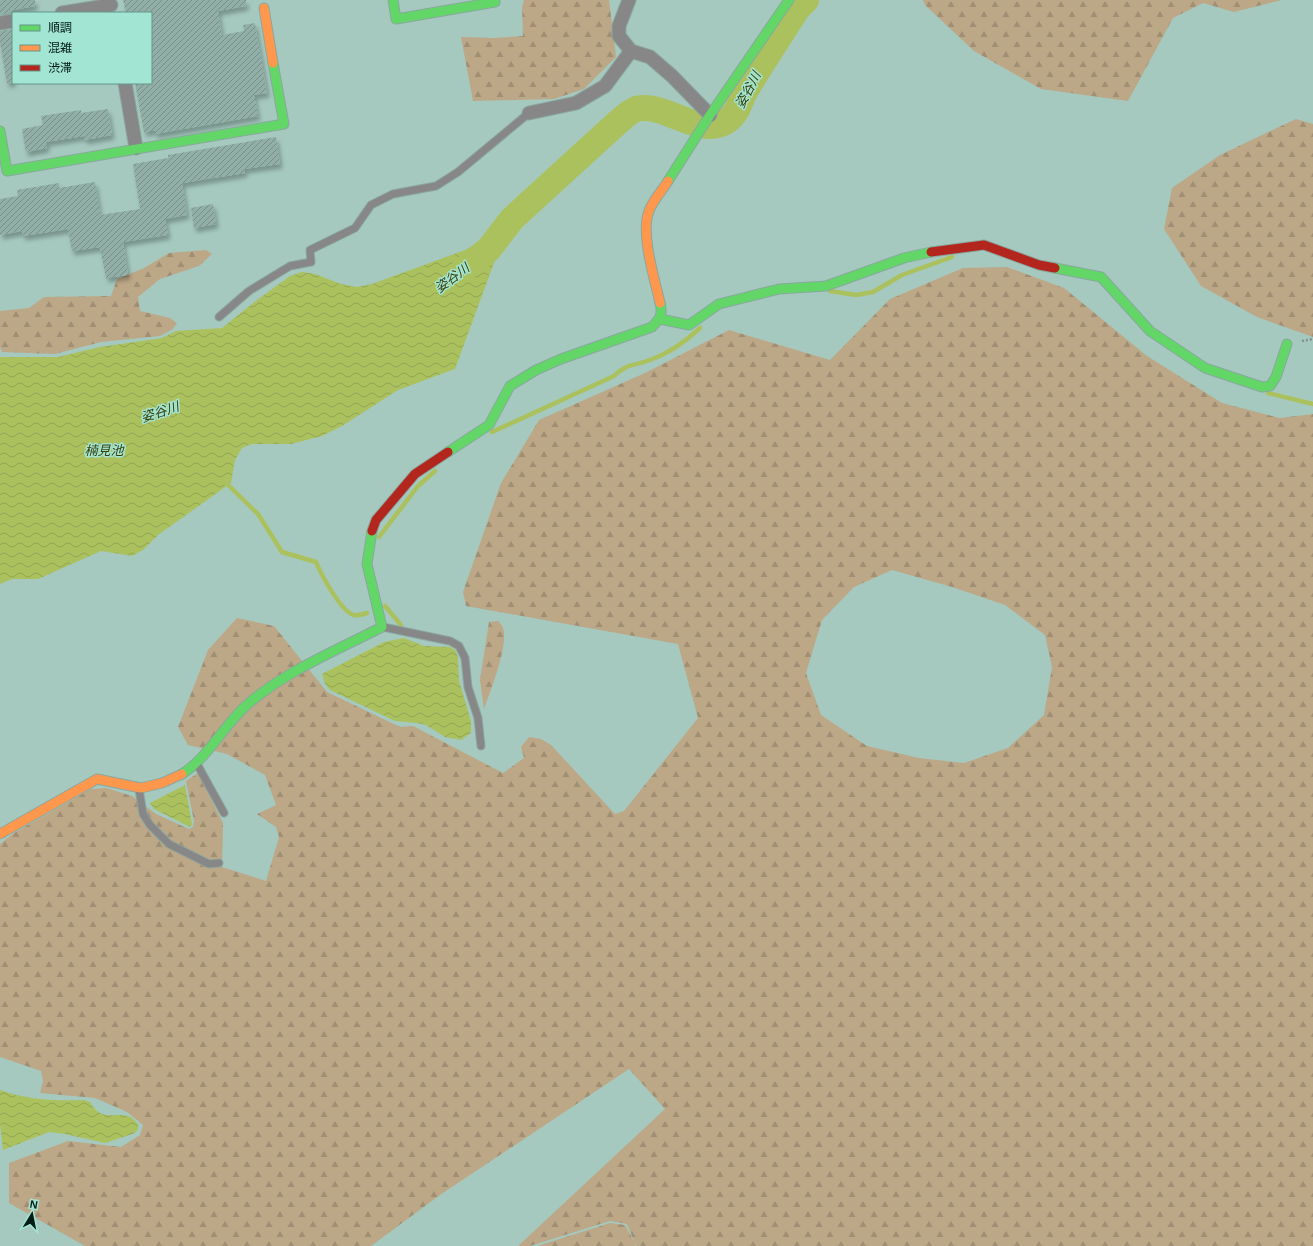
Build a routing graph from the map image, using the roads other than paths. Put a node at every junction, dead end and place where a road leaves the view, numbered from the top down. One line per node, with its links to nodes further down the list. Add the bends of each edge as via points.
1 (393, 0): 2 (street, via 396,19)
2 (495, 0)
3 (629, 0): 10 (street, via 619,26 619,36)
4 (790, 0): 13 (street)
5 (111, 6): 7 (street)
6 (262, 6): 15 (street, via 284,124)
7 (69, 12)
8 (12, 21): 9 (street)
9 (0, 23)
10 (632, 52): 12 (street, via 605,86 576,103); 13 (street, via 650,57 672,76)
11 (125, 84): 15 (street)
12 (529, 112): 17 (lane, via 458,172 436,186 393,194 370,205 355,228 310,250 311,262 290,266 249,291)
13 (709, 117): 18 (street, via 649,211 646,228 648,249 662,310)
14 (0, 131): 16 (street)
15 (136, 148): 16 (street)
16 (3, 172)
17 (219, 317)
18 (660, 319): 19 (street, via 689,325 719,304 779,289 826,286 926,252 984,245 1039,265 1101,277 1150,331 1205,368 1262,387 1270,386 1276,377); 20 (street, via 652,327 561,359 510,386 490,425 415,474 376,520 371,534 367,564)
19 (1287, 344)
20 (382, 627): 21 (lane, via 450,641 459,646 465,658 468,687 478,718); 22 (street, via 278,682 249,703 231,721)
21 (481, 746)
22 (197, 764): 23 (street, via 169,781); 24 (lane)
23 (139, 789): 25 (street, via 97,779); 26 (lane, via 143,814 169,844 209,864)
24 (224, 813)
25 (0, 834)
26 (219, 863)

